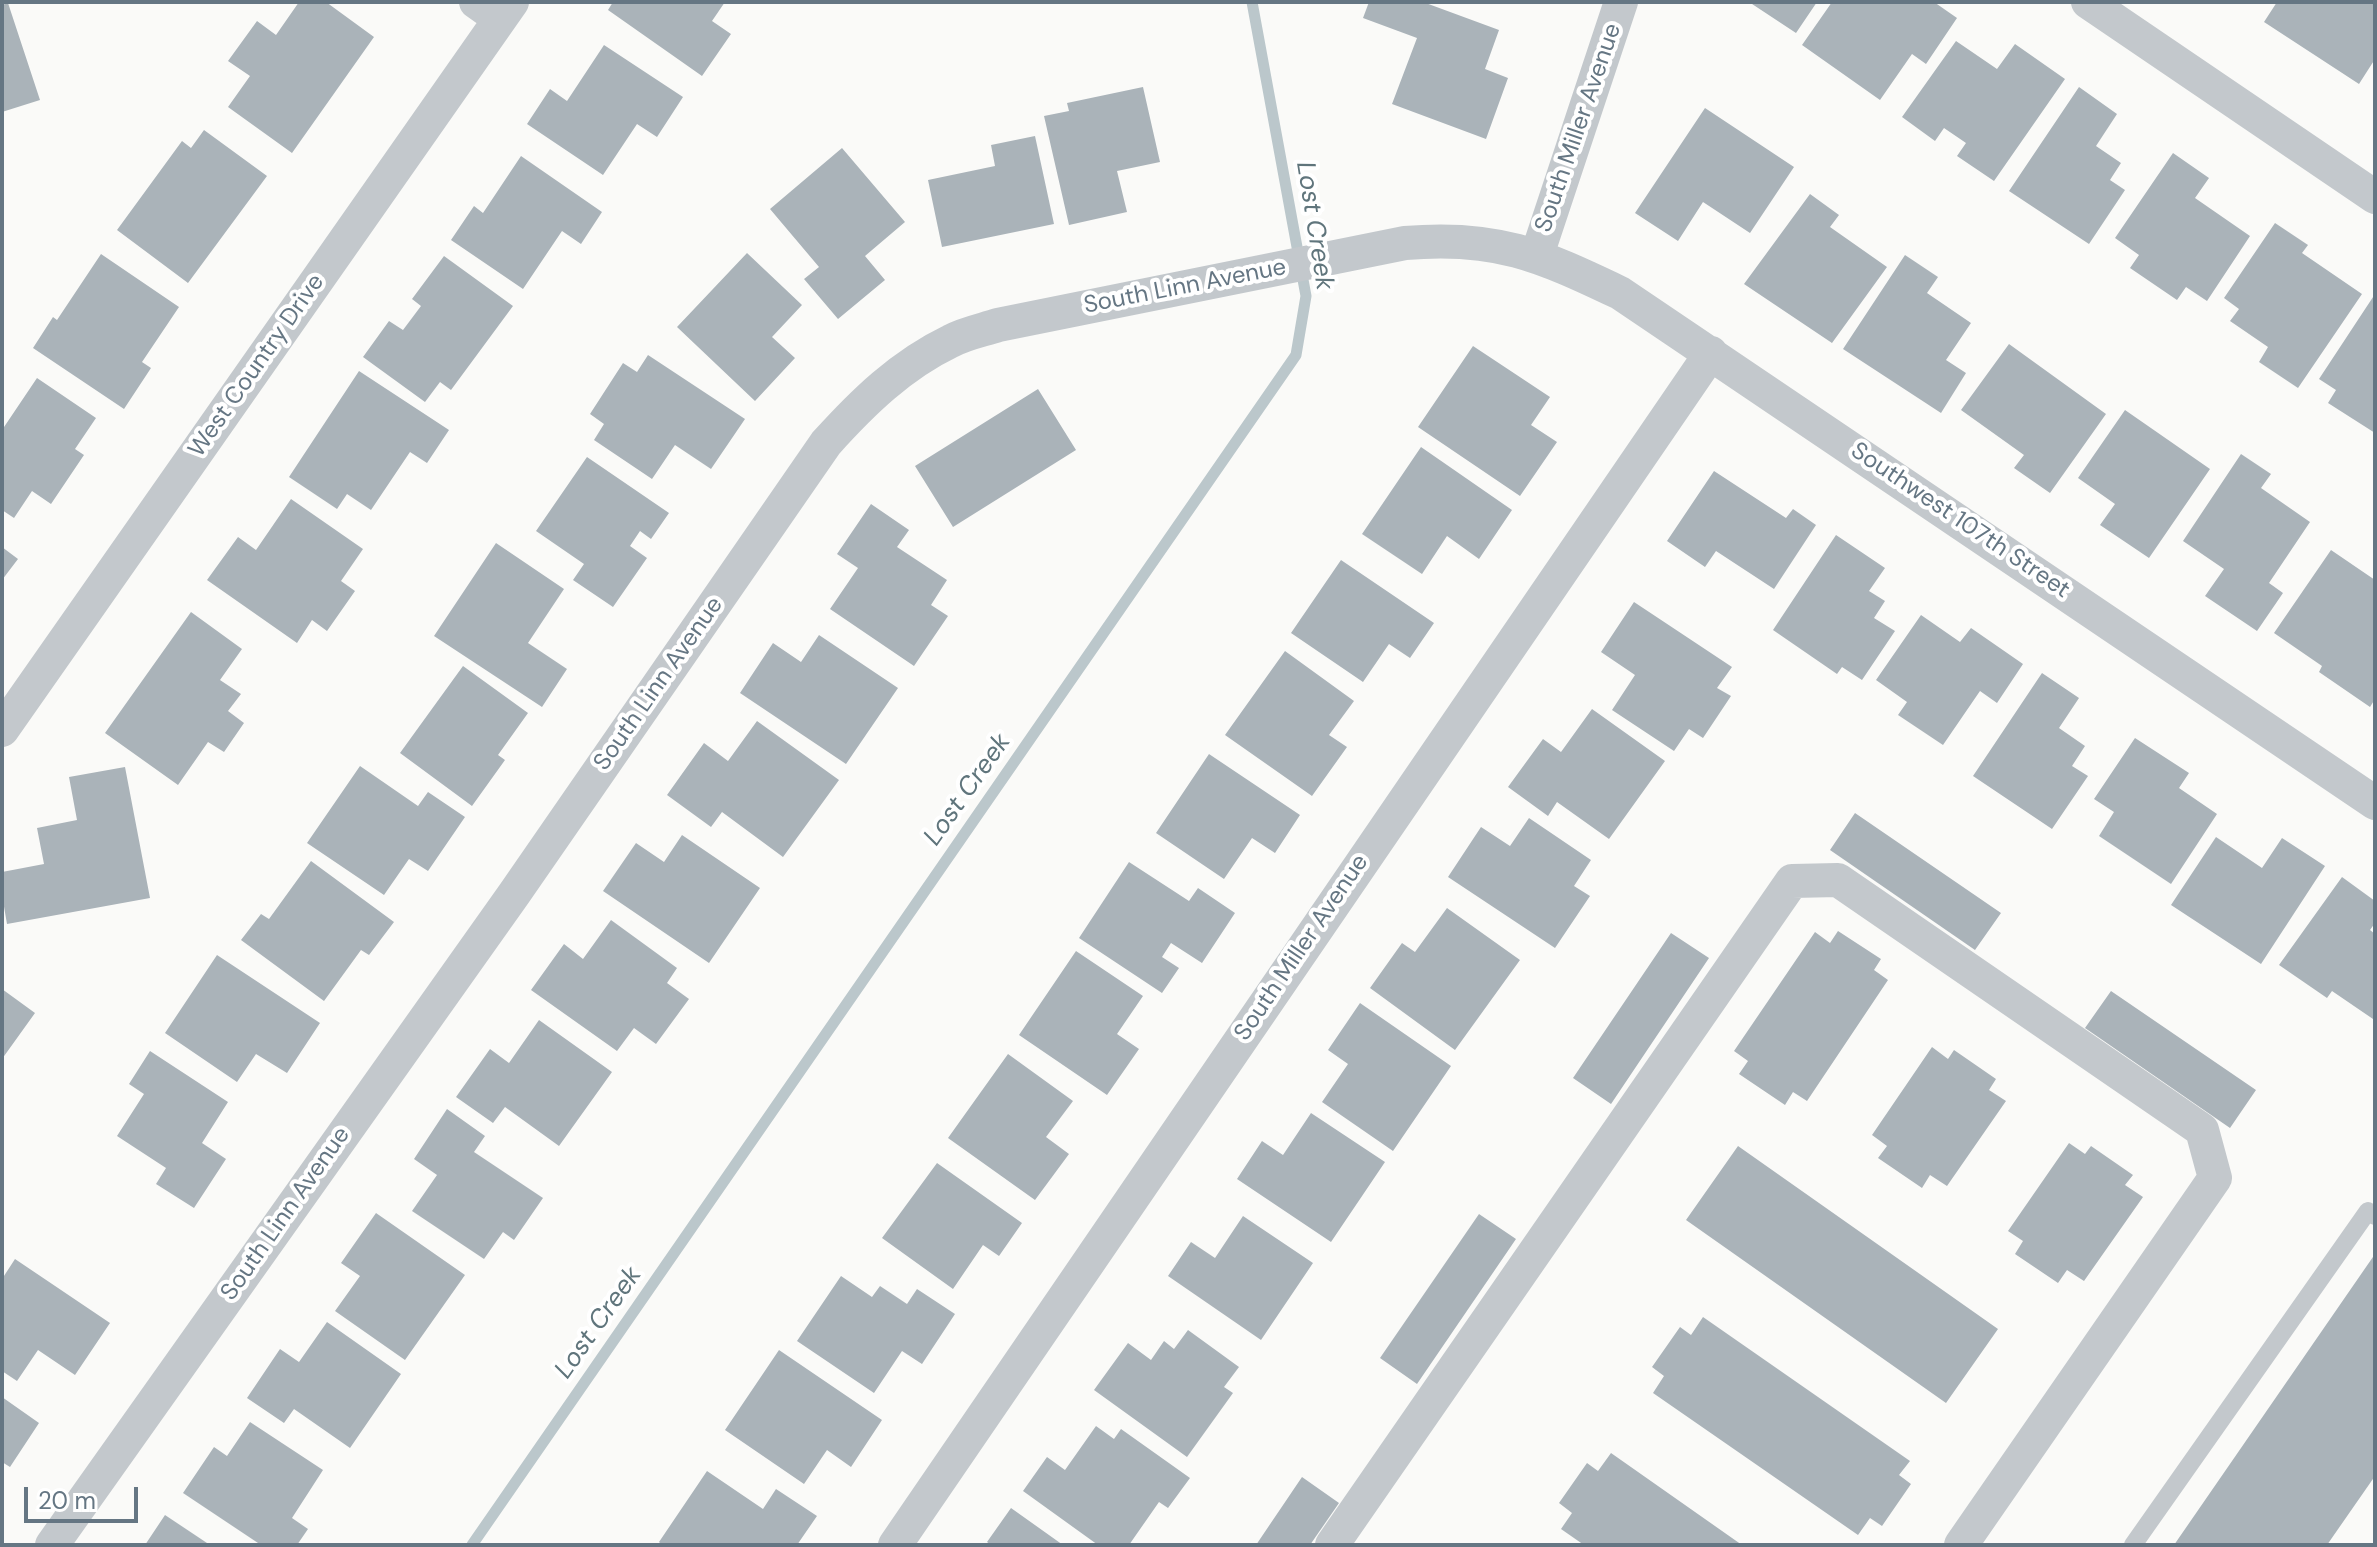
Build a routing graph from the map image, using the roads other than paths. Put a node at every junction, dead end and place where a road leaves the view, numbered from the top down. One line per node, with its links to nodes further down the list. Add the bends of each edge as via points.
1 (1621, 2): 5 (street, South Miller Avenue)
2 (2088, 2): 4 (street)
3 (496, 8): 7 (street, West Country Drive)
4 (2375, 197)
5 (1537, 255): 6 (street, Southwest 107th Street, via 1620,293); 10 (street, South Linn Avenue, via 1458,240 1405,243 998,325 953,339 889,380 826,443)
6 (1711, 353): 8 (street, Southwest 107th Street); 11 (street, South Miller Avenue)
7 (2, 730)
8 (2375, 803)
9 (2375, 1216): 14 (lane, via 2368,1211)
10 (52, 1545)
11 (895, 1545)
12 (1332, 1545): 13 (street, via 1792,881 1838,880 2202,1130 2215,1178)
13 (1961, 1545)
14 (2133, 1545)

